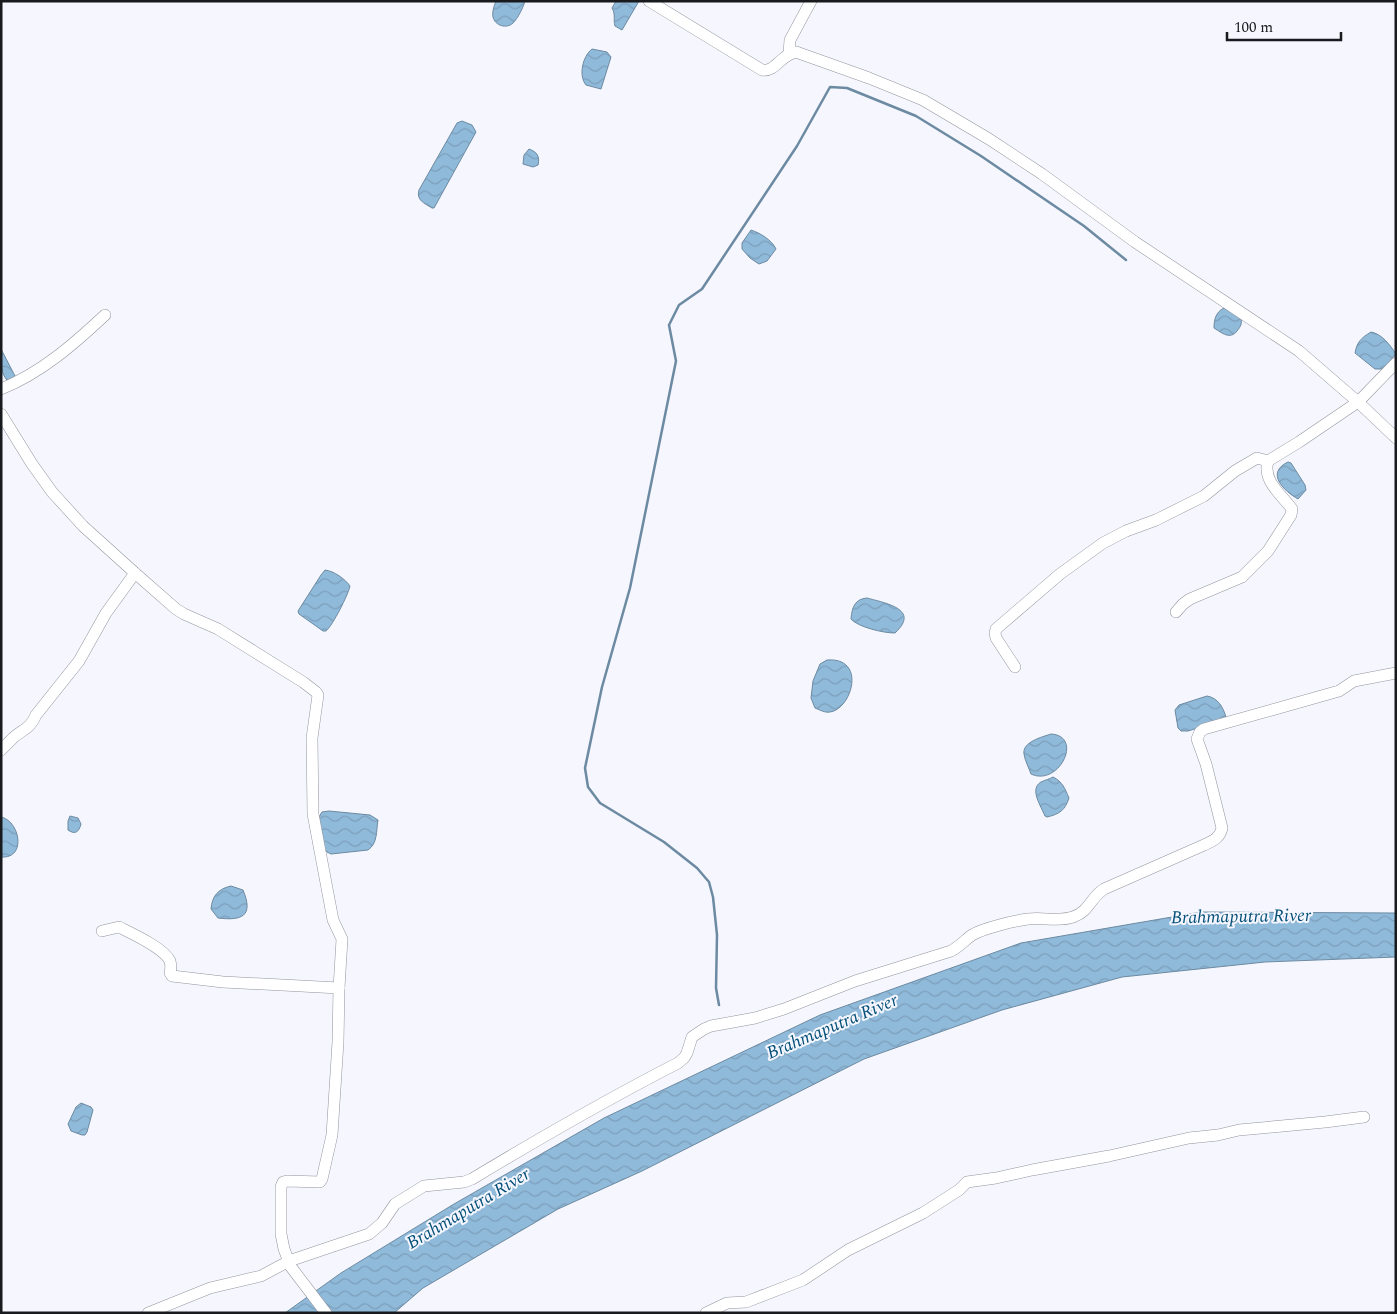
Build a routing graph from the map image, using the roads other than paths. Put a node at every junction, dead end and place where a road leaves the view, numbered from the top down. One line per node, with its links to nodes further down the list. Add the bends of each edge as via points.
1 (649, 1): 3 (street, via 762,70 772,69)
2 (811, 1): 3 (street, via 790,40)
3 (789, 53): 7 (street, via 796,52 878,82 923,100 963,122 1042,174 1135,242 1300,351)
4 (105, 314): 6 (street, via 56,358)
5 (1396, 363): 7 (street)
6 (1, 389)
7 (1358, 402): 9 (street); 10 (street)
8 (1, 414): 11 (street, via 52,492)
9 (1396, 438)
10 (1268, 461): 12 (street, via 1270,480 1292,509 1291,515 1268,551 1242,577 1190,599); 13 (street, via 1257,458 1204,496 1115,536 1060,574 996,629 996,638)
11 (136, 573): 15 (street, via 33,723); 17 (street, via 176,609 218,629 303,682 318,695 312,738 313,814 333,920 342,939)
12 (1176, 612)
13 (1015, 667)
14 (1396, 673): 19 (street, via 1354,681 1339,691 1200,732 1198,739 1221,833 1204,845 1104,889 1086,909 1073,917 1026,920 987,930 972,935 951,951 855,981 762,1016 704,1029 692,1038 687,1053 678,1063 551,1131 472,1179 424,1186 395,1204 382,1223 369,1234)
15 (1, 750)
16 (102, 931): 17 (street, via 119,927 156,947 171,963 172,976)
17 (339, 988): 19 (street, via 332,1135 322,1179 316,1183 287,1181 281,1186 281,1234)
18 (1364, 1117): 22 (street, via 1189,1138 967,1182 923,1213 848,1250 803,1280 746,1302 727,1303)
19 (290, 1264): 20 (street, via 262,1276 210,1288); 21 (street)
20 (148, 1313)
21 (326, 1313)
22 (706, 1313)

